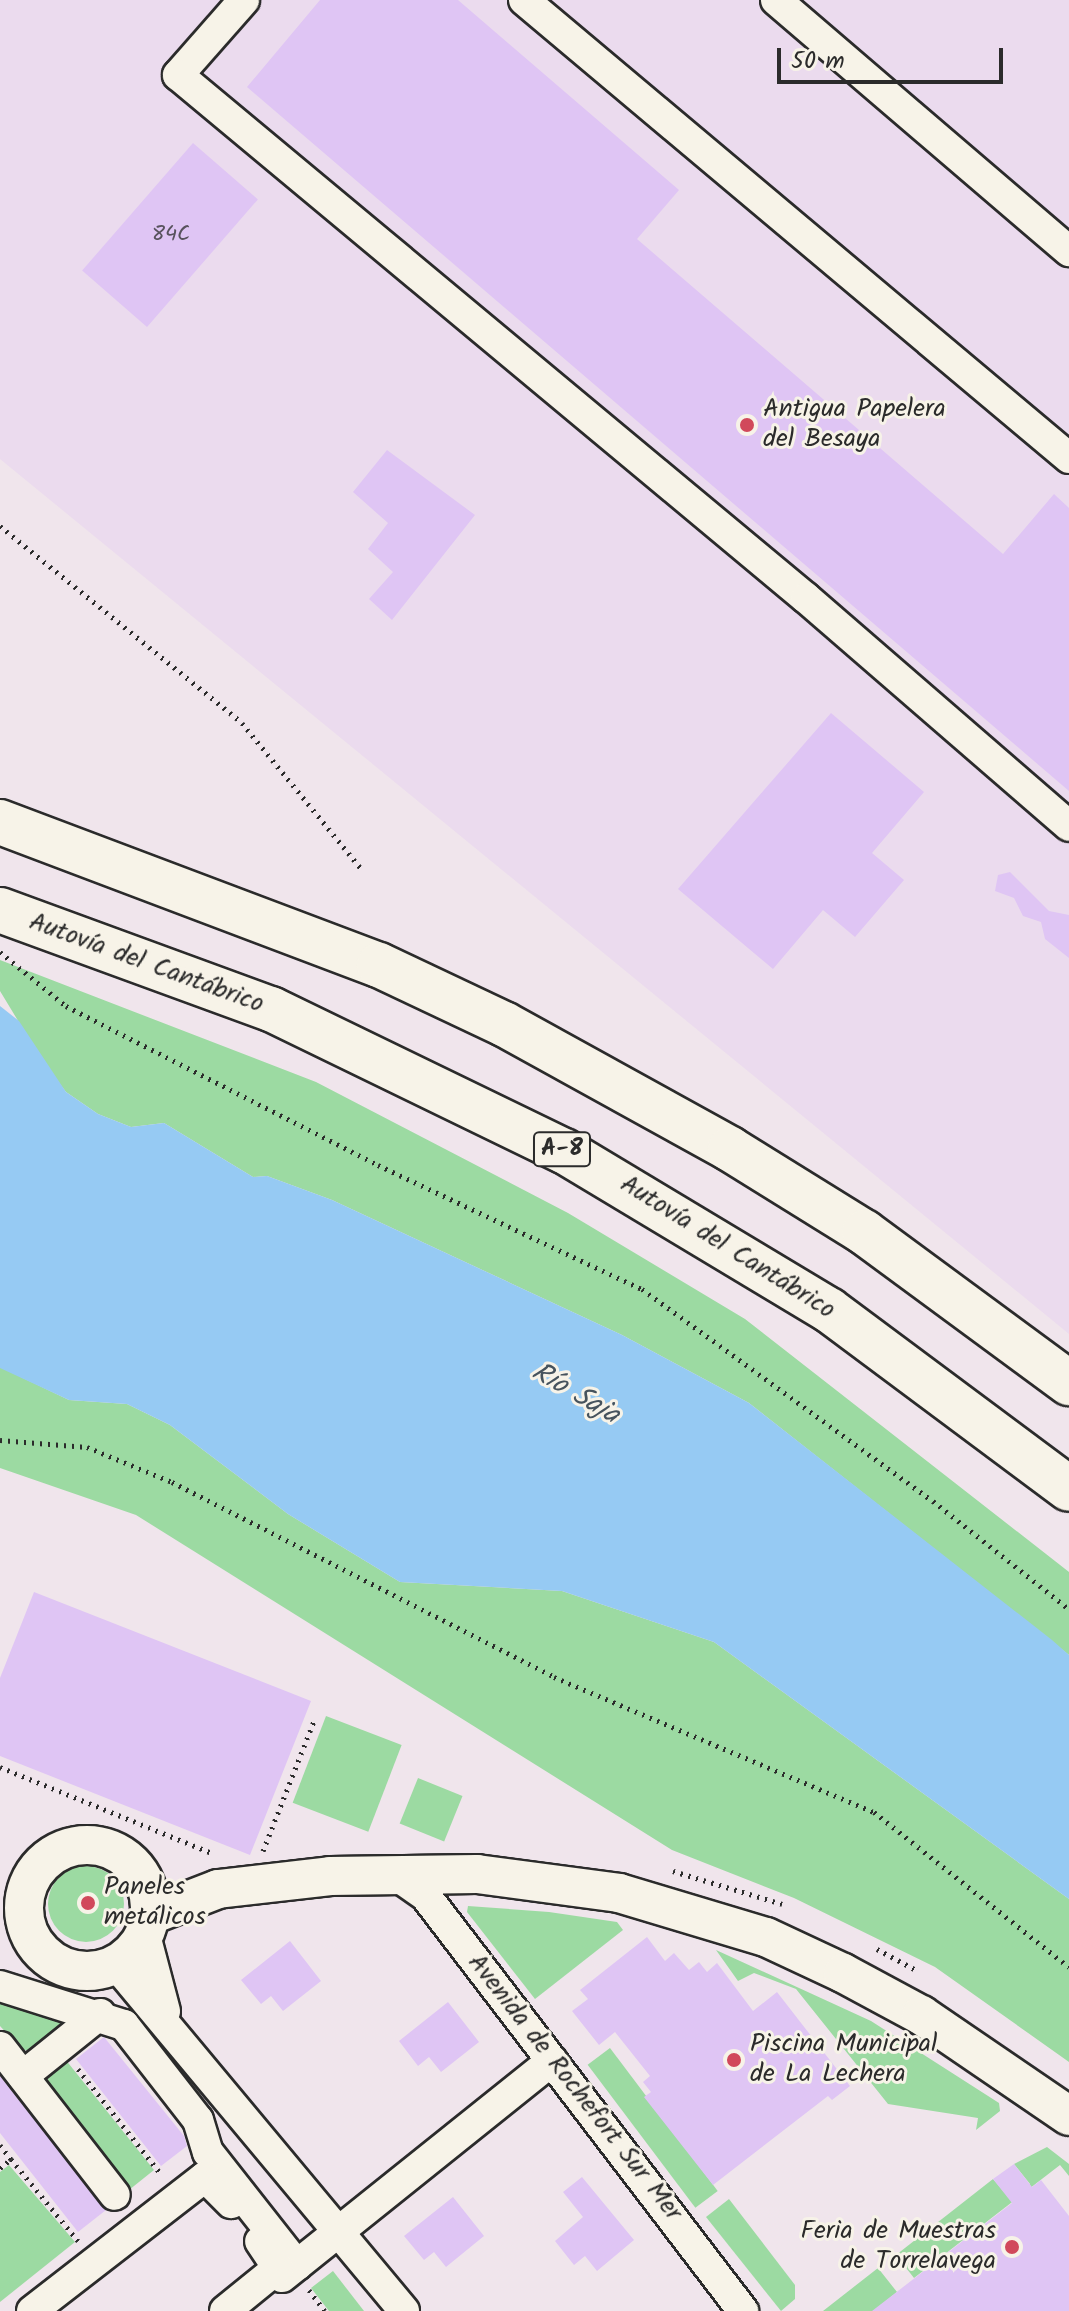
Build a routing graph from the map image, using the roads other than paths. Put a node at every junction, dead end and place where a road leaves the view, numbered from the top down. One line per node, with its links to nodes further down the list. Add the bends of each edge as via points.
1 (244, 0): 7 (street, via 178,75 806,598)
2 (524, 0): 5 (street)
3 (776, 0): 4 (street)
4 (1069, 251)
5 (1069, 458)
6 (0, 822): 9 (highway, via 379,965 546,1046 864,1232)
7 (1069, 826)
8 (0, 910): 10 (highway, Autovía del Cantábrico / A-8, via 271,1009 564,1151 829,1310)
9 (1069, 1383)
10 (1069, 1489)
11 (219, 1867): 12 (main road); 13 (main road); 16 (main road)
12 (140, 1872): 14 (main road, via 111,1850 76,1845 53,1854); 16 (main road)
13 (396, 1875): 23 (street, Avenida de Rochefort Sur Mer, via 425,1895); 25 (main road, via 545,1879 619,1893 766,1937 921,2015)
14 (32, 1879): 15 (main road); 17 (main road)
15 (0, 1902)
16 (148, 1925): 18 (main road); 21 (street)
17 (15, 1932): 18 (main road, via 58,1964 97,1971)
18 (116, 1965): 21 (street)
19 (0, 1986): 20 (street)
20 (100, 2014): 24 (street); 26 (street, via 124,2025 176,2090 198,2120)
21 (168, 2021): 28 (street)
22 (0, 2047): 24 (street)
23 (552, 2061): 28 (street); 35 (street, Avenida de Rochefort Sur Mer)
24 (23, 2076): 27 (street)
25 (1069, 2116)
26 (208, 2152): 29 (street); 30 (street)
27 (115, 2195)
28 (340, 2230): 29 (street); 34 (street)
29 (297, 2265): 33 (street)
30 (11, 2311)
31 (32, 2311): 32 (street, via 208,2177 278,2264)
32 (225, 2311)
33 (239, 2311)
34 (404, 2311)
35 (743, 2311)

